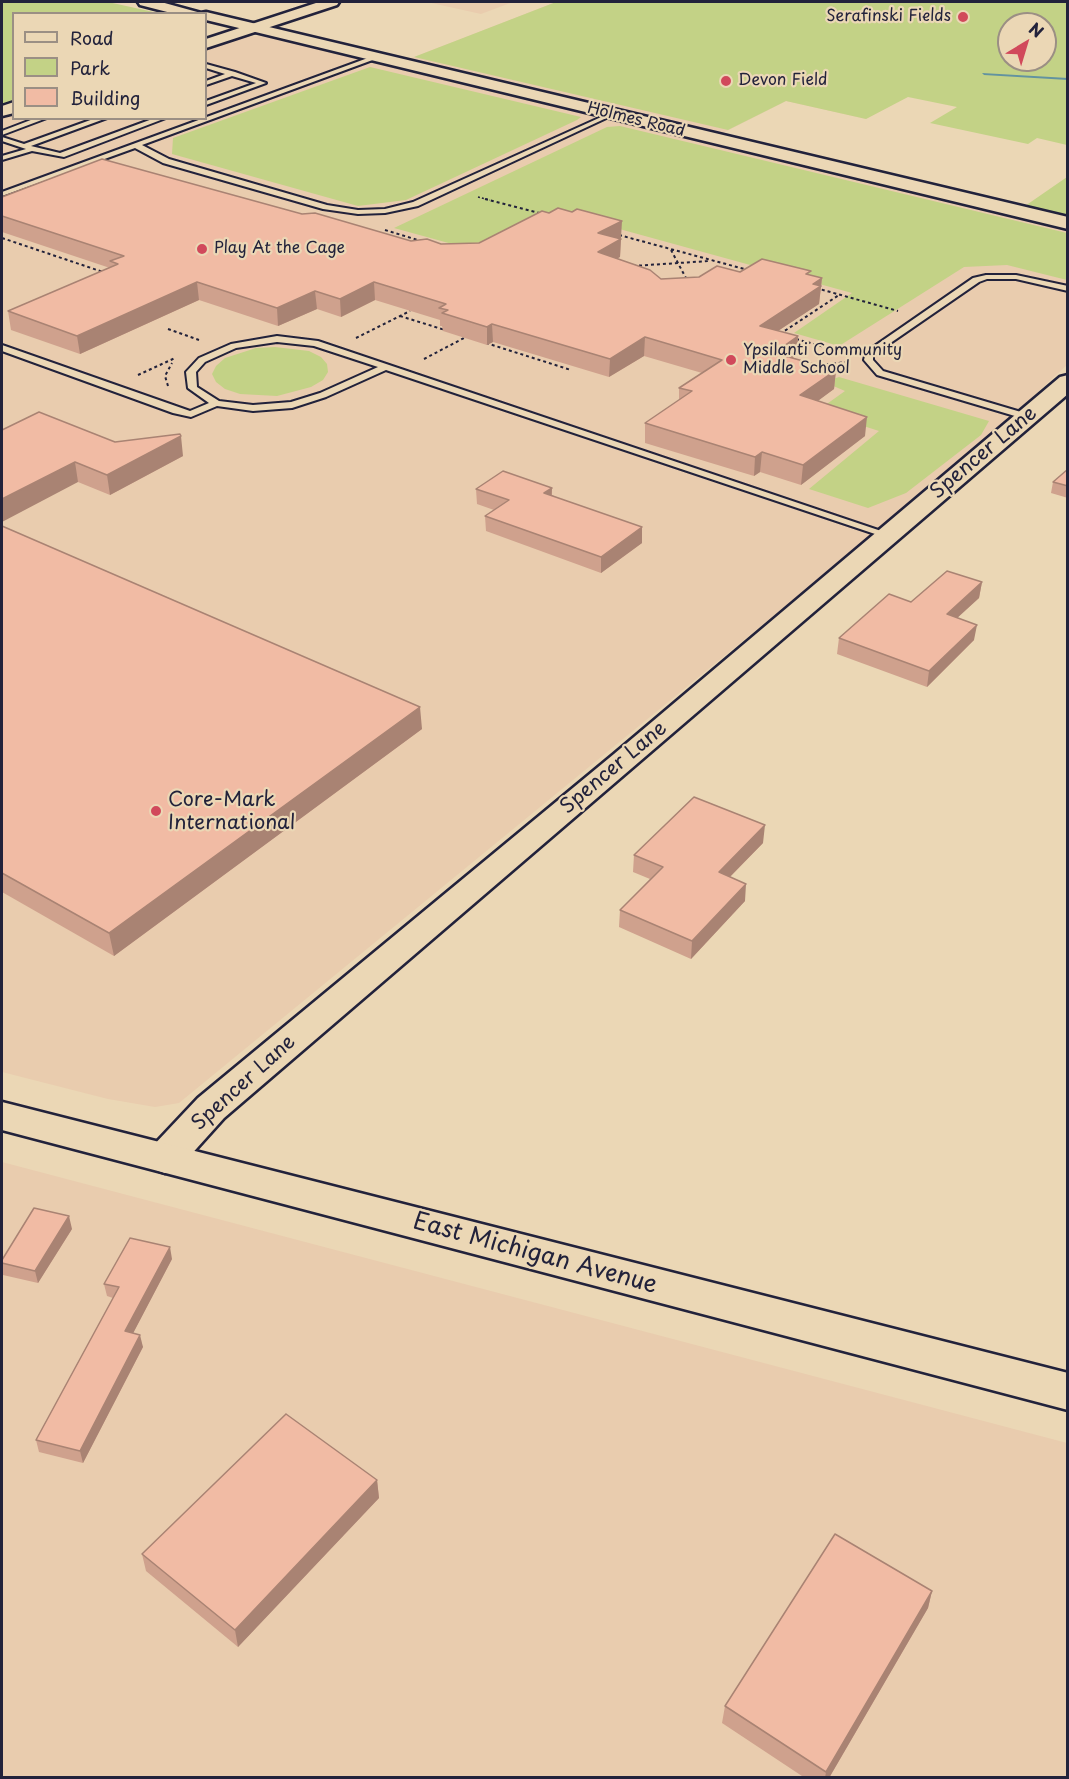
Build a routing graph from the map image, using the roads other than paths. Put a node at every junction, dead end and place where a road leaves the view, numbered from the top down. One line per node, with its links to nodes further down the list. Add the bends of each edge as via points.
1 (145, 2): 3 (main road)
2 (332, 2): 5 (main road)
3 (187, 12)
4 (207, 16): 5 (main road, Holmes Road)
5 (254, 28): 6 (main road); 7 (main road, Holmes Road)
6 (207, 44)
7 (376, 57): 12 (main road, Holmes Road); 13 (lane)
8 (207, 66): 9 (lane)
9 (233, 73): 10 (lane); 11 (lane, via 263,83)
10 (207, 83)
11 (207, 103)
12 (612, 114): 20 (lane, via 415,204 386,211 326,207 165,161); 24 (main road, Holmes Road)
13 (207, 119)
14 (38, 120): 18 (lane)
15 (99, 120): 21 (lane)
16 (157, 120): 21 (lane, via 61,155)
17 (204, 120): 20 (lane)
18 (2, 133)
19 (2, 139): 21 (lane)
20 (136, 145): 23 (lane)
21 (28, 148): 22 (lane)
22 (2, 158)
23 (2, 194)
24 (1068, 223)
25 (1068, 289): 30 (lane, via 1016,277 976,280 869,354 868,360 880,373)
26 (2, 348): 29 (lane, via 176,411 191,414)
27 (385, 367): 29 (lane, via 292,405 253,408); 29 (lane, via 315,343 277,339 234,346 202,360 191,372 193,388); 31 (lane)
28 (1068, 382): 30 (main road, Spencer Lane)
29 (216, 403)
30 (1028, 417): 31 (main road, Spencer Lane)
31 (888, 535): 33 (main road, Spencer Lane, via 211,1108)
32 (2, 1116): 33 (main road, East Michigan Avenue)
33 (165, 1158): 34 (main road, East Michigan Avenue)
34 (1068, 1392)

